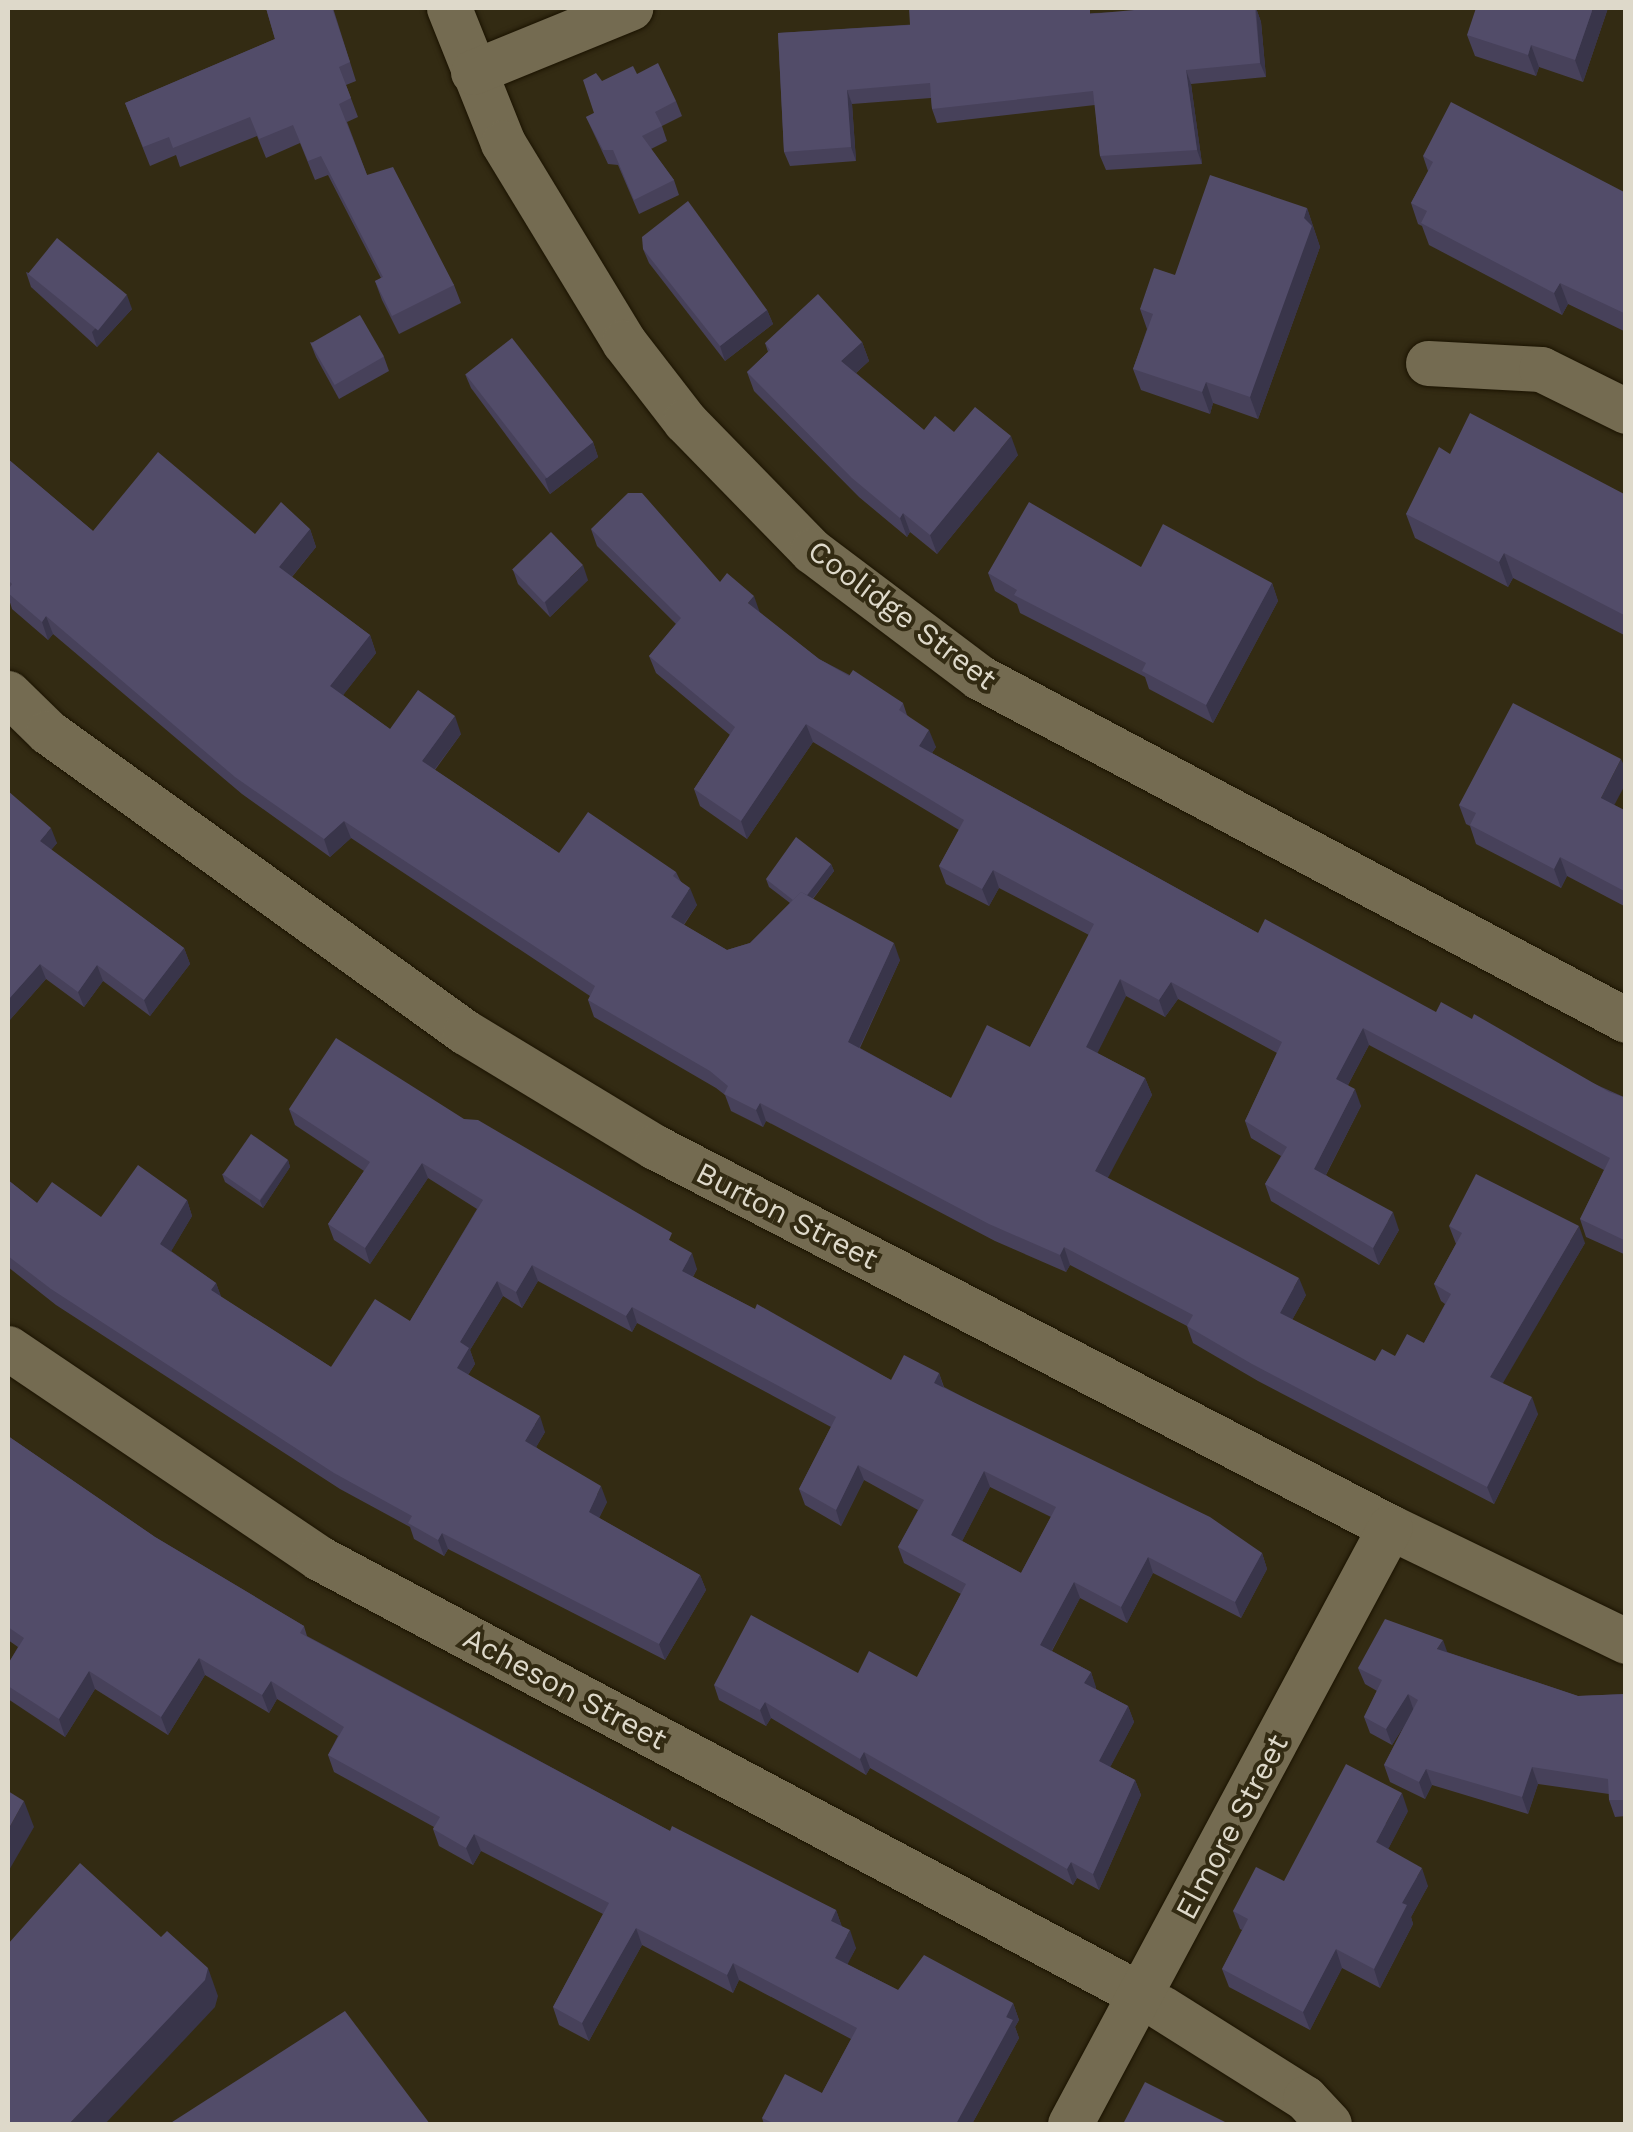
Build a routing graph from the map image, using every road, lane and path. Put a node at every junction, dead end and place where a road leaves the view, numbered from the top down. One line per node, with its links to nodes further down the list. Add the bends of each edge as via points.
1 (449, 8): 3 (street, Coolidge Street)
2 (630, 8): 3 (street)
3 (473, 72): 7 (street, Coolidge Street, via 503,142 624,342 685,421 812,551 979,677)
4 (1428, 363): 5 (street, via 1541,369)
5 (1626, 412)
6 (8, 694): 9 (street, Burton Street, via 48,732 464,1032 655,1148)
7 (1626, 1020)
8 (8, 1348): 11 (street, Acheson Street, via 319,1558)
9 (1390, 1527): 10 (street, Burton Street); 11 (street, Elmore Street)
10 (1626, 1641)
11 (1153, 2002): 12 (street, Elmore Street); 13 (street, Acheson Street, via 1305,2098)
12 (1070, 2124)
13 (1330, 2124)

